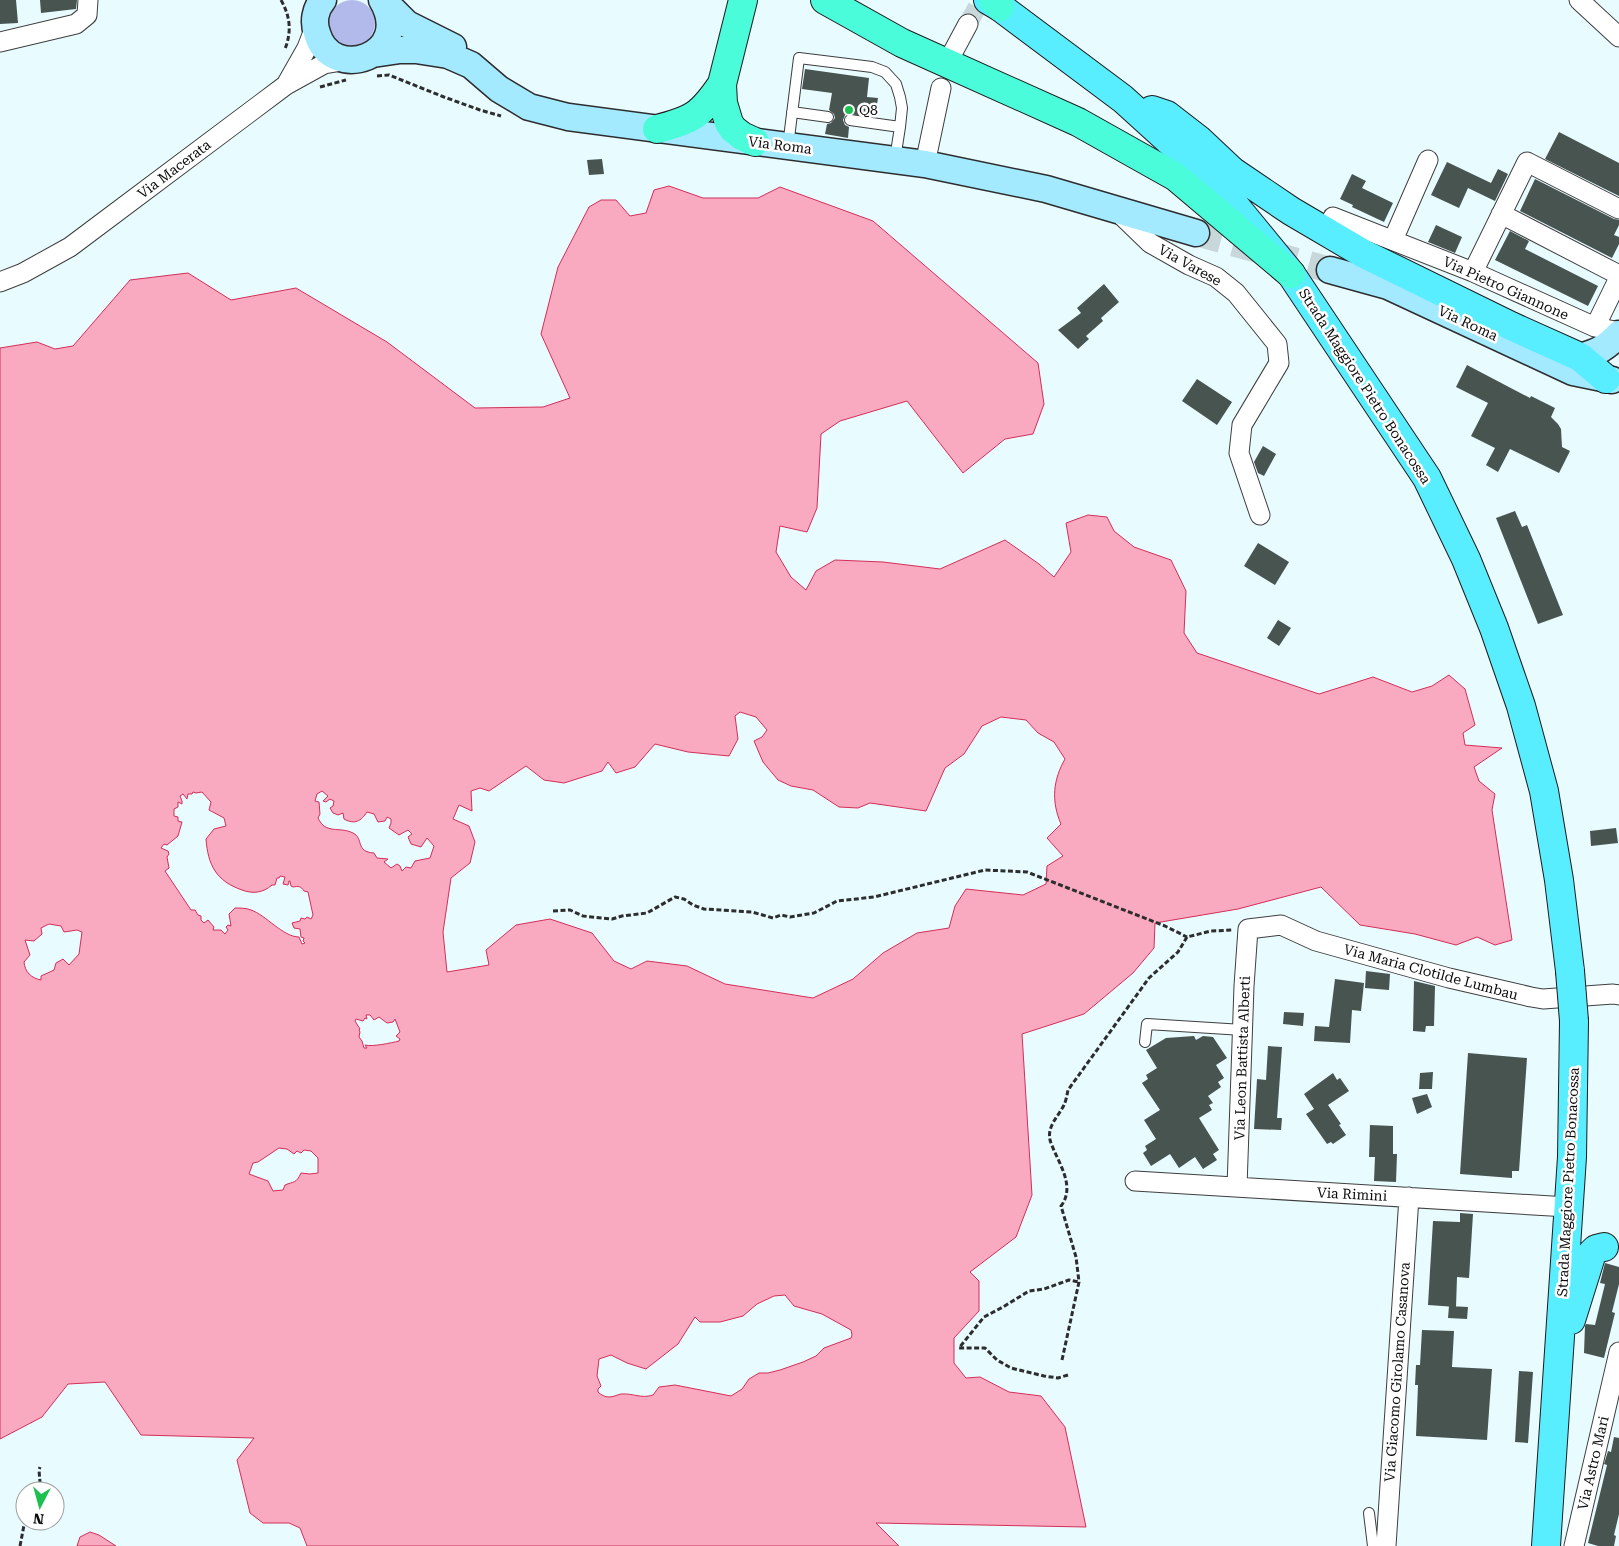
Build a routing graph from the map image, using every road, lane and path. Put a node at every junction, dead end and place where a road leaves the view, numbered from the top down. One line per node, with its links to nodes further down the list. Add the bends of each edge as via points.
1 (88, 0): 11 (street, via 87,14 76,24)
2 (281, 0): 12 (path, via 290,23)
3 (382, 0): 14 (main road, via 407,24 453,47); 15 (main road, via 388,10 389,34 383,45)
4 (743, 0): 17 (highway)
5 (825, 0): 40 (highway, via 902,43 1078,122 1176,177)
6 (1579, 0): 10 (street)
7 (994, 2): 21 (main road, Strada Maggiore Pietro Bonacossa)
8 (316, 10): 15 (main road, via 318,39 326,50); 18 (street, via 307,48)
9 (968, 24): 13 (street)
10 (1619, 37)
11 (0, 42)
12 (284, 52)
13 (953, 52)
14 (471, 65): 15 (main road, Via Roma, via 448,55 400,50); 26 (main road, Via Roma, via 499,89 529,107 568,117)
15 (360, 67): 16 (path); 18 (street, Via Macerata, via 324,64); 19 (path)
16 (389, 75)
17 (722, 84): 26 (highway, via 692,118); 27 (highway, via 729,123 742,136)
18 (286, 85): 42 (street, Via Macerata, via 70,247 24,273)
19 (318, 87)
20 (941, 88): 31 (street)
21 (1123, 99): 40 (main road, Strada Maggiore Pietro Bonacossa, via 1236,207); 44 (main road, via 1167,116 1232,171 1364,254)
22 (792, 112): 23 (lane); 25 (lane, via 799,58 872,67 885,72 896,84 902,108); 28 (lane)
23 (828, 117)
24 (850, 120): 25 (lane)
25 (900, 127): 29 (lane)
26 (657, 129): 27 (main road, Via Roma)
27 (755, 142): 28 (main road, Via Roma)
28 (788, 146): 29 (main road, Via Roma)
29 (895, 160): 31 (main road, Via Roma)
30 (1428, 160): 37 (street)
31 (925, 164): 32 (main road, Via Roma, via 1046,189)
32 (1115, 209): 36 (main road, Via Roma); 46 (street, Via Varese, via 1150,243 1216,277 1236,293 1277,344 1279,363 1242,426 1240,444)
33 (1619, 209): 34 (street, via 1528,162)
34 (1501, 214): 39 (street); 41 (street)
35 (1333, 217): 37 (street, Via Pietro Giannone)
36 (1196, 233)
37 (1393, 240): 39 (street, Via Pietro Giannone)
38 (1330, 270): 45 (main road, Via Roma, via 1388,286 1573,372)
39 (1473, 272): 43 (street, Via Pietro Giannone)
40 (1291, 274): 56 (main road, Strada Maggiore Pietro Bonacossa, bridge, via 1427,478 1466,559 1521,706 1544,790 1570,971 1574,1099)
41 (1619, 276): 43 (street)
42 (0, 282)
43 (1613, 333): 44 (main road, via 1611,343 1598,352); 45 (main road)
44 (1580, 357): 45 (main road)
45 (1615, 383)
46 (1260, 515)
47 (553, 911): 49 (path, via 570,910 583,916 612,919 647,913 675,897 704,909 752,912 773,918 780,915 790,917 814,913 836,901 874,896 985,870 1027,872)
48 (1248, 930): 49 (path, via 1211,931); 50 (street, Via Maria Clotilde Lumbau, via 1281,925 1316,941 1531,998); 51 (street, Via Leon Battista Alberti)
49 (1187, 937): 58 (path, via 1178,952 1149,978 1068,1090 1065,1104 1049,1129 1067,1184 1062,1206 1076,1257)
50 (1619, 995)
51 (1243, 1030): 52 (lane, via 1147,1024); 54 (street, Via Leon Battista Alberti)
52 (1145, 1042)
53 (1135, 1181): 54 (street, Via Rimini)
54 (1237, 1187): 55 (street, Via Rimini)
55 (1408, 1197): 56 (street, Via Rimini); 70 (street, Via Giacomo Girolamo Casanova)
56 (1568, 1207): 61 (main road, Strada Maggiore Pietro Bonacossa)
57 (1612, 1249): 61 (main road, via 1596,1249 1592,1253)
58 (1079, 1282): 60 (path); 62 (path, via 1069,1280 1029,1291 984,1317 958,1348 984,1348 997,1360 1026,1372 1058,1378)
59 (1619, 1352): 71 (street, Via Astro Mari)
60 (1062, 1360)
61 (1558, 1362): 67 (main road, Strada Maggiore Pietro Bonacossa)
62 (1068, 1375)
63 (40, 1467): 64 (path)
64 (40, 1481)
65 (1369, 1513): 69 (lane)
66 (23, 1531): 68 (path)
67 (1547, 1535)
68 (20, 1546)
69 (1373, 1546)
70 (1386, 1546)
71 (1574, 1546)

